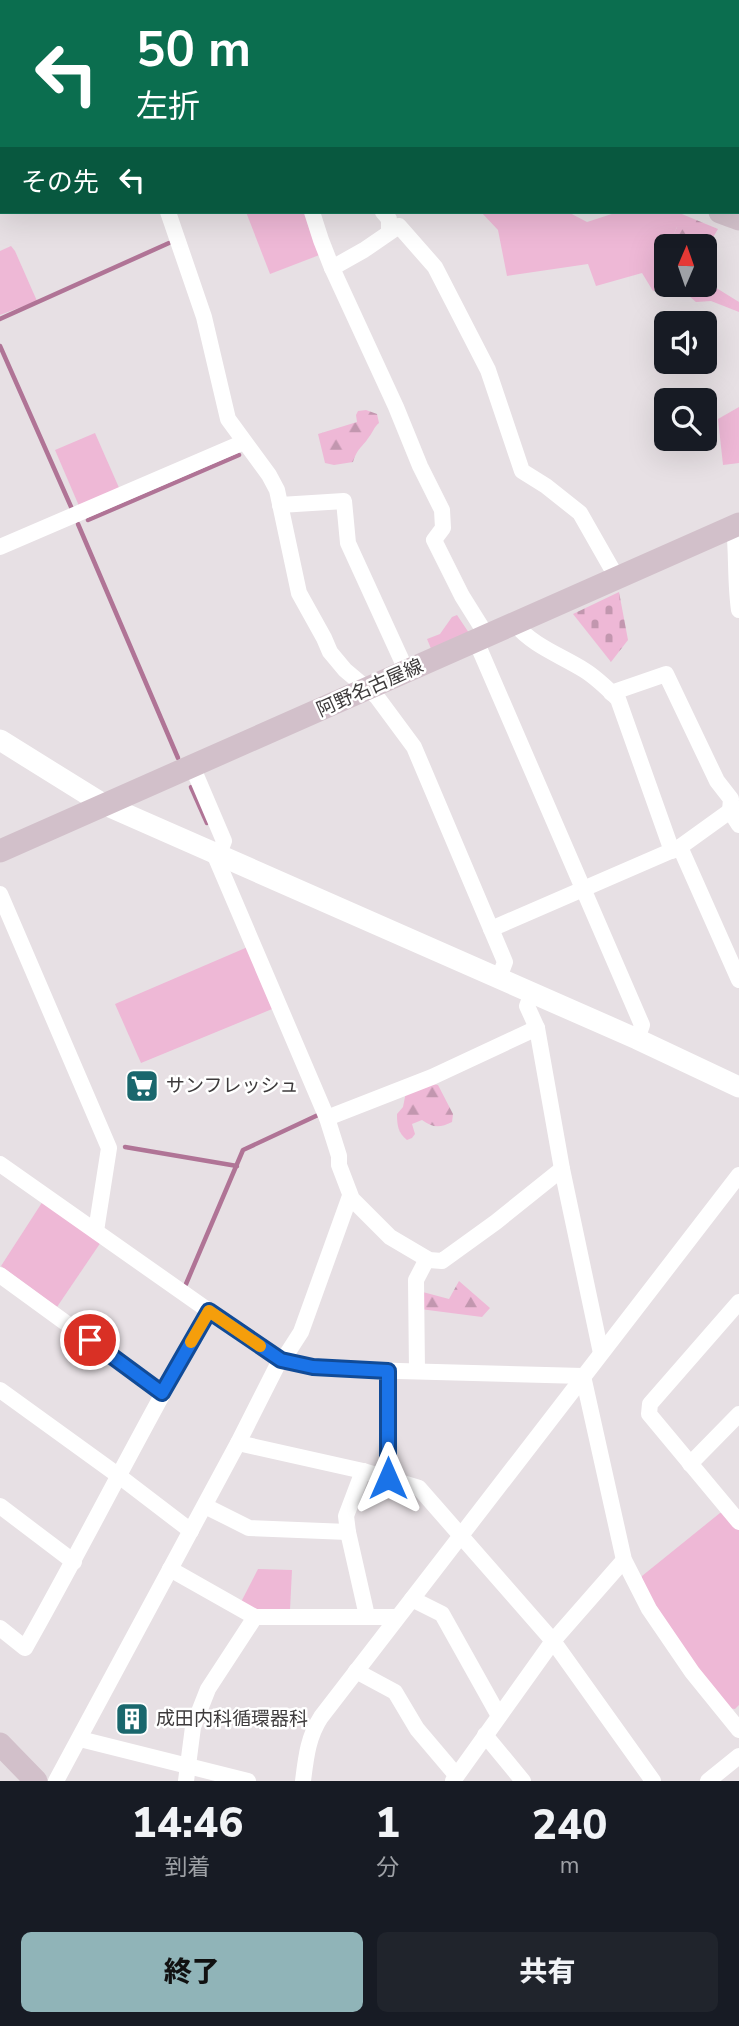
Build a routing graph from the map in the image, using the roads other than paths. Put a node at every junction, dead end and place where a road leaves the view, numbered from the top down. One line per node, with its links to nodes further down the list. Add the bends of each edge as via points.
1 (169, 214): 6 (street, via 204,317 228,419)
2 (313, 214): 5 (street)
3 (385, 214): 4 (street)
4 (389, 232): 5 (street); 10 (street, via 399,226 435,267 488,370 522,471 580,513)
5 (332, 268): 13 (street, via 442,510 443,528 434,540)
6 (244, 442): 7 (street, via 270,475); 9 (street)
7 (280, 506): 14 (street, via 344,500 348,543); 15 (street, via 299,593 330,652)
8 (736, 525): 10 (main road, 阿野名古屋線); 11 (street)
9 (0, 547)
10 (617, 578): 12 (main road, 阿野名古屋線)
11 (739, 610)
12 (515, 624): 13 (main road, 阿野名古屋線); 16 (street)
13 (482, 638): 14 (main road, 阿野名古屋線); 24 (street)
14 (407, 672): 15 (main road, 阿野名古屋線)
15 (368, 689): 18 (main road, 阿野名古屋線); 26 (street, via 414,747)
16 (611, 693): 20 (street, via 666,674); 21 (street, via 618,699)
17 (0, 740): 19 (street)
18 (192, 766): 19 (main road, 阿野名古屋線); 23 (street, via 225,841)
19 (103, 804): 22 (main road, 阿野名古屋線); 23 (street)
20 (736, 815): 21 (street)
21 (676, 849): 24 (street); 28 (street)
22 (0, 850)
23 (216, 852): 27 (street); 33 (street)
24 (584, 888): 26 (street); 31 (street, via 642,1025)
25 (0, 894): 39 (street, via 109,1148)
26 (491, 929): 27 (street, via 505,962)
27 (499, 978): 29 (street)
28 (739, 980)
29 (532, 993): 30 (street, via 527,1006); 31 (street)
30 (537, 1028): 33 (street, via 432,1077); 35 (street)
31 (637, 1039): 32 (street)
32 (739, 1087)
33 (327, 1118): 37 (street)
34 (0, 1166): 39 (street)
35 (562, 1169): 40 (street, via 442,1261); 44 (street)
36 (739, 1175): 38 (street)
37 (350, 1196): 40 (street, via 390,1237); 45 (street, via 301,1332)
38 (733, 1196): 44 (street)
39 (96, 1231): 43 (street)
40 (428, 1259): 47 (street, via 416,1280)
41 (0, 1275): 50 (street)
42 (739, 1302): 53 (street, via 650,1404 649,1414)
43 (209, 1311): 45 (street); 50 (street)
44 (601, 1353): 48 (street)
45 (282, 1360): 46 (street, via 313,1367); 52 (street)
46 (388, 1371): 47 (street); 56 (street)
47 (417, 1371): 48 (street)
48 (583, 1376): 62 (street); 63 (street)
49 (0, 1390): 55 (street)
50 (162, 1393): 55 (street)
51 (739, 1414): 53 (street)
52 (239, 1443): 54 (street); 58 (street)
53 (690, 1464): 59 (street)
54 (363, 1471): 56 (street); 61 (street, via 346,1516)
55 (119, 1476): 60 (street); 64 (street)
56 (388, 1478): 62 (street, via 419,1488)
57 (0, 1506): 64 (street)
58 (205, 1506): 60 (street); 61 (street, via 249,1528)
59 (737, 1517)
60 (191, 1531): 65 (street)
61 (348, 1532): 68 (street)
62 (461, 1537): 66 (street); 71 (street)
63 (624, 1559): 71 (street); 74 (street, via 649,1609 692,1672)
64 (74, 1562): 70 (street, via 25,1648)
65 (170, 1569): 67 (street); 76 (street)
66 (412, 1599): 69 (street); 73 (street, via 442,1614)
67 (255, 1616): 68 (street); 79 (street, via 208,1689 193,1727)
68 (367, 1616): 69 (street)
69 (397, 1617): 72 (street)
70 (0, 1628)
71 (553, 1641): 73 (street); 86 (street)
72 (356, 1671): 80 (street, via 395,1692); 84 (street, via 312,1731)
73 (499, 1716): 75 (street)
74 (736, 1721)
75 (485, 1735): 80 (street); 85 (street)
76 (80, 1739): 79 (street); 82 (street)
77 (0, 1744): 81 (main road)
78 (739, 1756): 87 (street)
79 (187, 1773): 83 (street)
80 (454, 1778)
81 (36, 1781)
82 (56, 1781)
83 (248, 1781)
84 (303, 1781)
85 (523, 1781)
86 (653, 1781)
87 (708, 1781)

